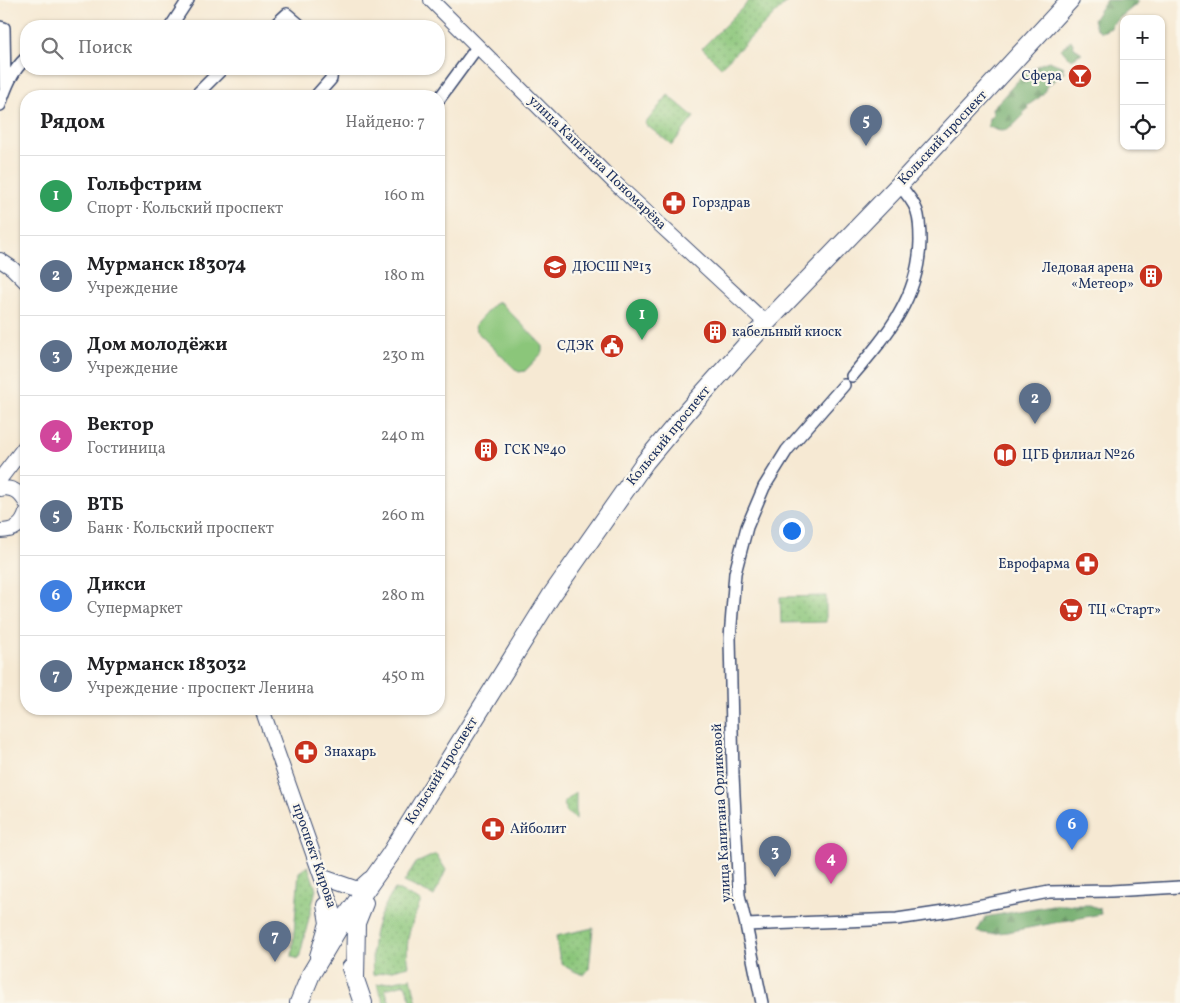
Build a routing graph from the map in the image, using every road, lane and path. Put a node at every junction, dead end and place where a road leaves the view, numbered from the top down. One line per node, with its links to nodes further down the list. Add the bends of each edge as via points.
1 (188, 0): 4 (street)
2 (431, 0): 8 (street, улица Капитана Пономарёва)
3 (1070, 0): 17 (main road, Кольский проспект)
4 (174, 20)
5 (280, 20): 6 (street, via 286,14)
6 (293, 20)
7 (0, 28): 12 (street, via 4,28)
8 (478, 46): 15 (street); 20 (street, улица Капитана Пономарёва, via 615,184)
9 (20, 63): 12 (street)
10 (216, 75): 13 (street)
11 (331, 75): 14 (street)
12 (5, 87): 16 (street)
13 (201, 90)
14 (321, 90)
15 (445, 91)
16 (0, 105)
17 (899, 185): 20 (main road, Кольский проспект); 31 (street, улица Капитана Орликовой, via 913,200 920,219 920,255 912,288 899,316 786,450 747,527 735,573 730,638 733,775 739,895)
18 (0, 260): 19 (street)
19 (20, 276)
20 (766, 323): 28 (main road, Кольский проспект, via 689,409 599,526 551,596)
21 (20, 453): 22 (street)
22 (0, 479)
23 (0, 488): 24 (street)
24 (20, 494)
25 (20, 524): 26 (street, via 9,531)
26 (0, 531)
27 (264, 715): 29 (street, проспект Кирова)
28 (378, 871): 29 (street, via 358,889); 32 (main road, Кольский проспект); 34 (main road, via 356,923)
29 (321, 876): 32 (street, проспект Кирова); 33 (street, via 327,923)
30 (1180, 887): 31 (street, via 1049,892 897,919)
31 (746, 925): 37 (street, улица Капитана Орликовой)
32 (338, 927): 33 (main road, Кольский проспект); 34 (main road, проспект Кирова)
33 (311, 974): 35 (main road, Кольский проспект)
34 (354, 979): 36 (main road, проспект Кирова)
35 (299, 1003)
36 (363, 1003)
37 (762, 1003)

